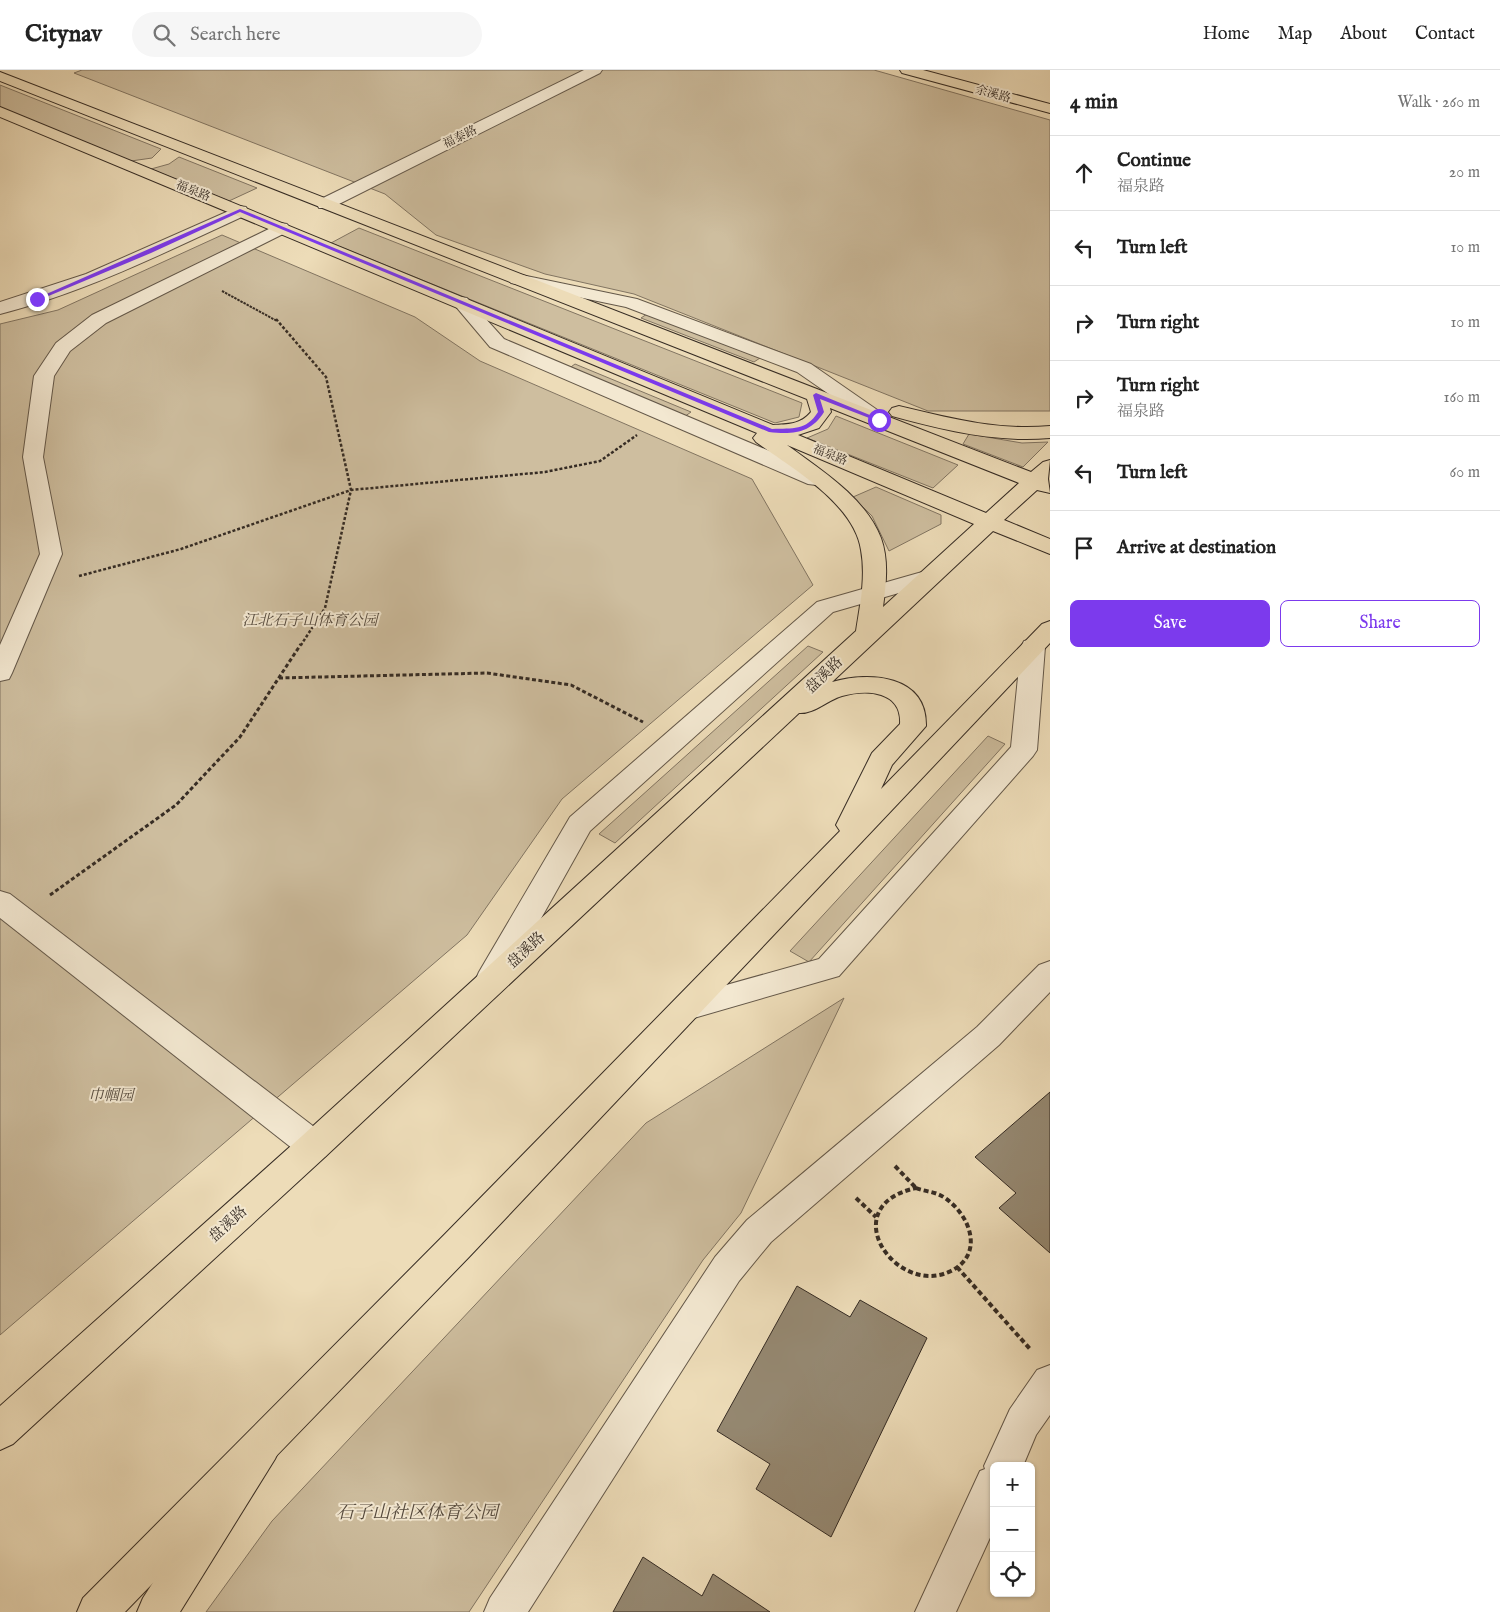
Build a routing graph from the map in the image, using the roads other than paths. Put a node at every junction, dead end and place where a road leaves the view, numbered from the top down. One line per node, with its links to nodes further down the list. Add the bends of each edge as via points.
1 (595, 70): 10 (street, 福泰路)
2 (906, 70): 6 (main road, 余溪路)
3 (951, 70): 5 (main road, 余溪路)
4 (0, 76): 8 (main road)
5 (1050, 97)
6 (1050, 109)
7 (0, 112): 9 (main road, 福泉路)
8 (166, 155): 9 (main road); 10 (main road)
9 (128, 165): 11 (main road, 福泉路)
10 (325, 204): 13 (main road)
11 (240, 211): 12 (main road, 福泉路); 15 (street, via 37,299)
12 (281, 228): 14 (main road, 福泉路); 31 (street, via 99,319 63,347 44,376 33,456 51,554)
13 (517, 279): 16 (main road); 18 (street, via 631,303 804,368)
14 (461, 302): 19 (main road, 福泉路); 24 (street, via 497,343)
15 (0, 308)
16 (779, 381): 17 (main road); 18 (main road)
17 (816, 395): 20 (main road); 21 (main road, via 821,412 814,424 798,430)
18 (848, 399): 20 (street); 22 (main road, via 946,424 1032,435)
19 (734, 416): 21 (main road, 福泉路); 24 (main road)
20 (879, 420): 23 (main road)
21 (772, 431): 25 (main road, 福泉路)
22 (1050, 432)
23 (1045, 478): 25 (main road, 盘溪路)
24 (816, 479): 28 (main road, via 840,496 858,516 870,538 874,565)
25 (990, 522): 26 (main road, 福泉路); 27 (main road, 盘溪路)
26 (1050, 547)
27 (929, 577): 28 (street); 29 (main road, 盘溪路)
28 (872, 594): 29 (main road); 36 (street, via 824,607 580,824)
29 (868, 633): 32 (main road, 盘溪路)
30 (1041, 638): 33 (main road); 37 (street, via 1024,750 830,968)
31 (0, 672)
32 (786, 711): 33 (main road, via 843,687 865,685 884,687 903,696 913,709 913,726 881,760); 36 (main road, 盘溪路)
33 (839, 847): 37 (main road)
34 (9, 910): 38 (street)
35 (1050, 973): 46 (street, via 988,1036 759,1230 727,1268)
36 (486, 987): 38 (main road, 盘溪路)
37 (687, 1008): 41 (main road)
38 (314, 1146): 40 (main road, 盘溪路)
39 (1043, 1369): 42 (street)
40 (0, 1431)
41 (262, 1446): 44 (main road); 45 (main road)
42 (1005, 1462)
43 (990, 1494): 47 (street)
44 (97, 1612)
45 (157, 1612)
46 (504, 1612)
47 (935, 1612)

